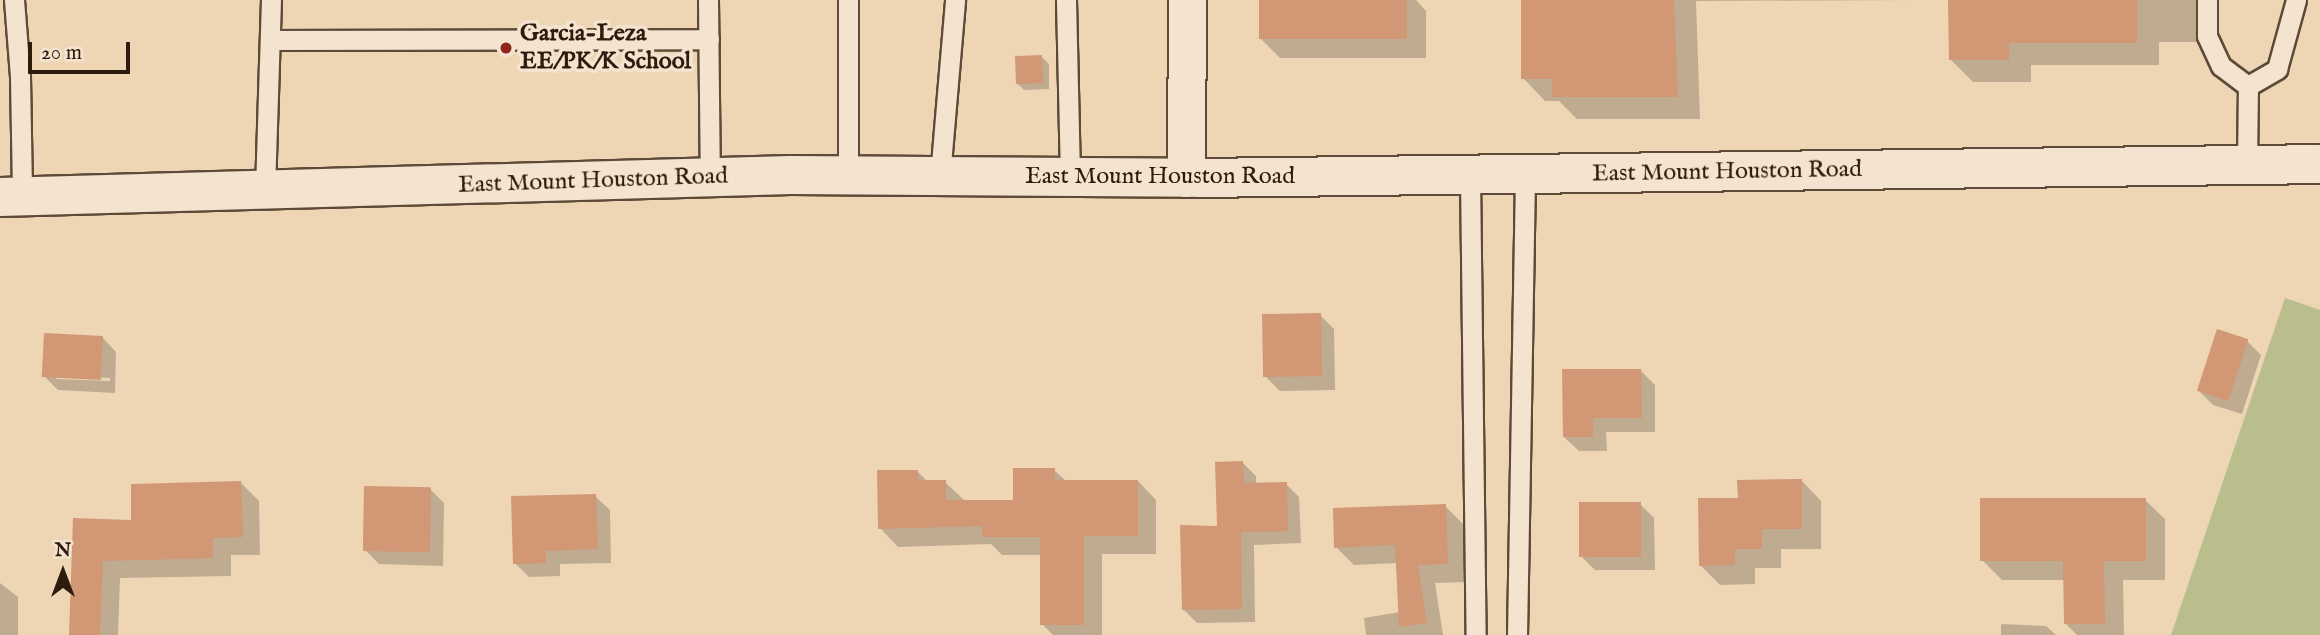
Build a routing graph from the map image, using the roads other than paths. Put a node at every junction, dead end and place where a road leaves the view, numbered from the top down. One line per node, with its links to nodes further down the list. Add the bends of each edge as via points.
1 (13, 0): 23 (lane, via 20,77)
2 (271, 0): 11 (lane)
3 (708, 0): 10 (lane)
4 (848, 0): 15 (lane)
5 (955, 0): 18 (lane)
6 (1066, 0): 20 (lane)
7 (1187, 0): 21 (street)
8 (2207, 0): 12 (lane, via 2207,36 2221,66)
9 (2297, 0): 12 (lane, via 2277,69)
10 (709, 39): 11 (lane); 19 (lane)
11 (270, 40): 22 (lane)
12 (2248, 86): 14 (lane)
13 (2320, 164): 14 (main road, East Mount Houston Road)
14 (2247, 165): 17 (main road, East Mount Houston Road)
15 (848, 175): 18 (main road, East Mount Houston Road); 19 (main road, East Mount Houston Road)
16 (1470, 175): 17 (main road, East Mount Houston Road); 21 (main road, East Mount Houston Road); 24 (lane)
17 (1525, 175): 25 (lane)
18 (940, 176): 20 (main road, East Mount Houston Road)
19 (710, 178): 22 (main road, East Mount Houston Road)
20 (1070, 178): 21 (main road, East Mount Houston Road)
21 (1186, 178)
22 (265, 190): 23 (main road, East Mount Houston Road)
23 (11, 197)
24 (1476, 635)
25 (1517, 635)

